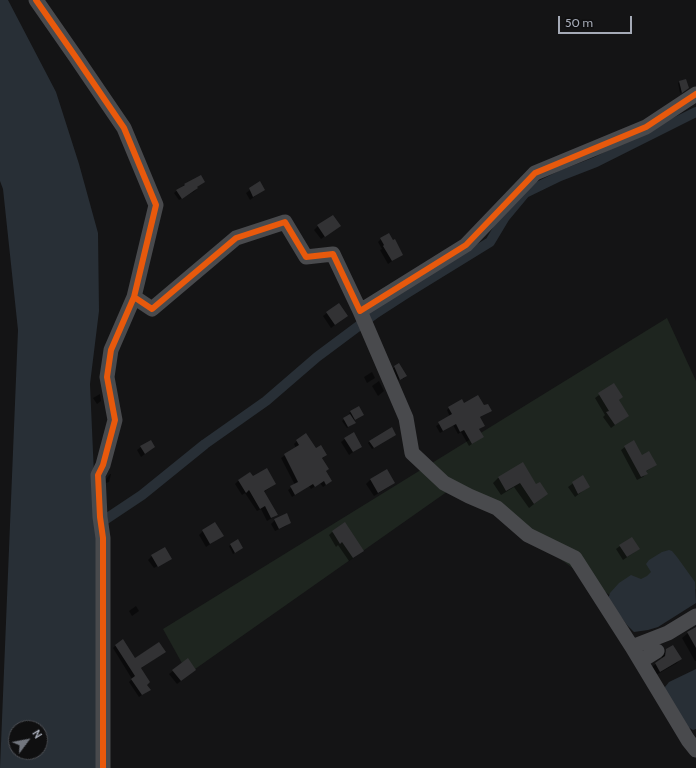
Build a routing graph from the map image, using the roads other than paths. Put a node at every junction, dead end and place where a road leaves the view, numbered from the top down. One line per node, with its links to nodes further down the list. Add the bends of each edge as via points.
1 (36, 0): 3 (street, via 124,128 156,205)
2 (696, 94): 4 (street, via 646,127 535,173 466,245)
3 (134, 297): 4 (street, via 152,310 236,238 285,222 306,256 334,254); 10 (street, via 111,350 107,377 115,420 98,475 103,538)
4 (361, 313): 6 (street, via 406,418 412,453 444,483 497,508 528,535 575,558)
5 (696, 616): 6 (street, via 668,633)
6 (632, 647): 8 (street)
7 (657, 651): 8 (street)
8 (641, 661): 9 (street)
9 (696, 750)
10 (103, 768)

